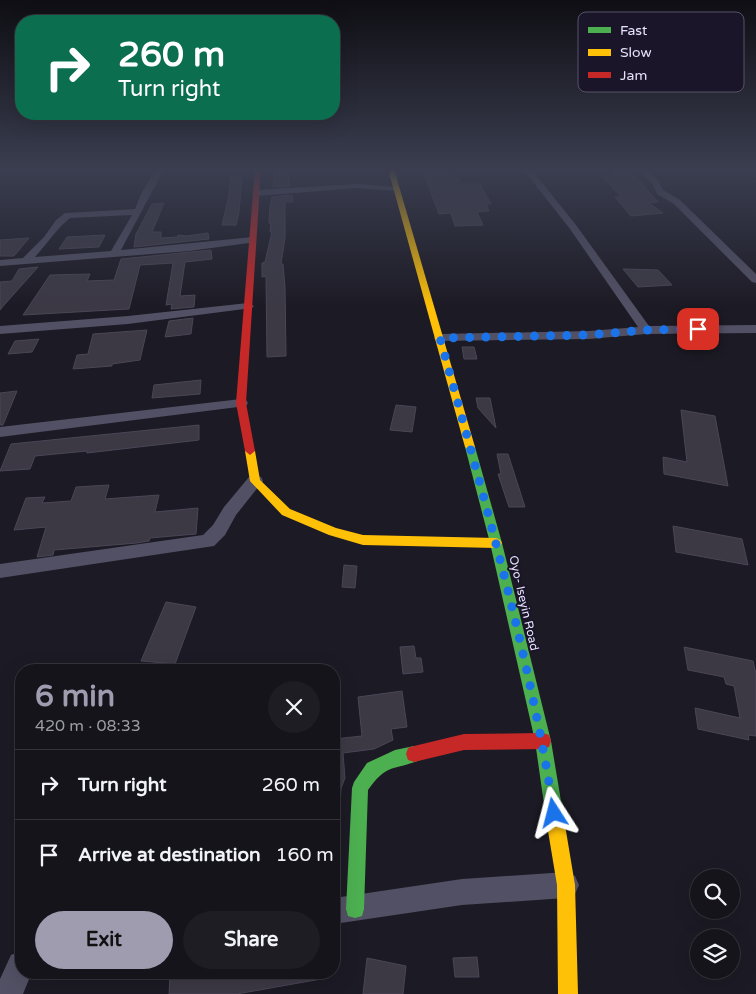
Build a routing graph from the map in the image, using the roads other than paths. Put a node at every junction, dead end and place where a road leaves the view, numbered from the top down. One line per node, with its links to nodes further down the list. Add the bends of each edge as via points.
1 (68, 215): 9 (street)
2 (136, 215): 8 (street)
3 (255, 215): 7 (street)
4 (404, 215): 16 (street, Oyo- Iseyin Road)
5 (564, 215): 15 (street)
6 (691, 215): 11 (street)
7 (253, 240): 8 (street); 12 (street)
8 (114, 254): 9 (street)
9 (25, 262): 10 (street)
10 (0, 263)
11 (756, 280)
12 (248, 306): 14 (street); 17 (street)
13 (756, 328): 15 (street)
14 (0, 330)
15 (646, 330): 16 (street, via 589,335)
16 (440, 338): 20 (street, Oyo- Iseyin Road)
17 (241, 403): 18 (street); 19 (street)
18 (0, 432)
19 (255, 481): 20 (street, via 286,512 346,537); 21 (street, via 208,541)
20 (496, 544): 22 (street, Oyo- Iseyin Road)
21 (0, 571)
22 (543, 741): 23 (street, Oyo- Iseyin Road); 24 (street, via 464,742 395,758 373,769 360,788)
23 (566, 885): 24 (street, via 462,892); 27 (street, Oyo- Iseyin Road)
24 (344, 910)
25 (15, 978): 26 (street)
26 (8, 994)
27 (568, 994)

